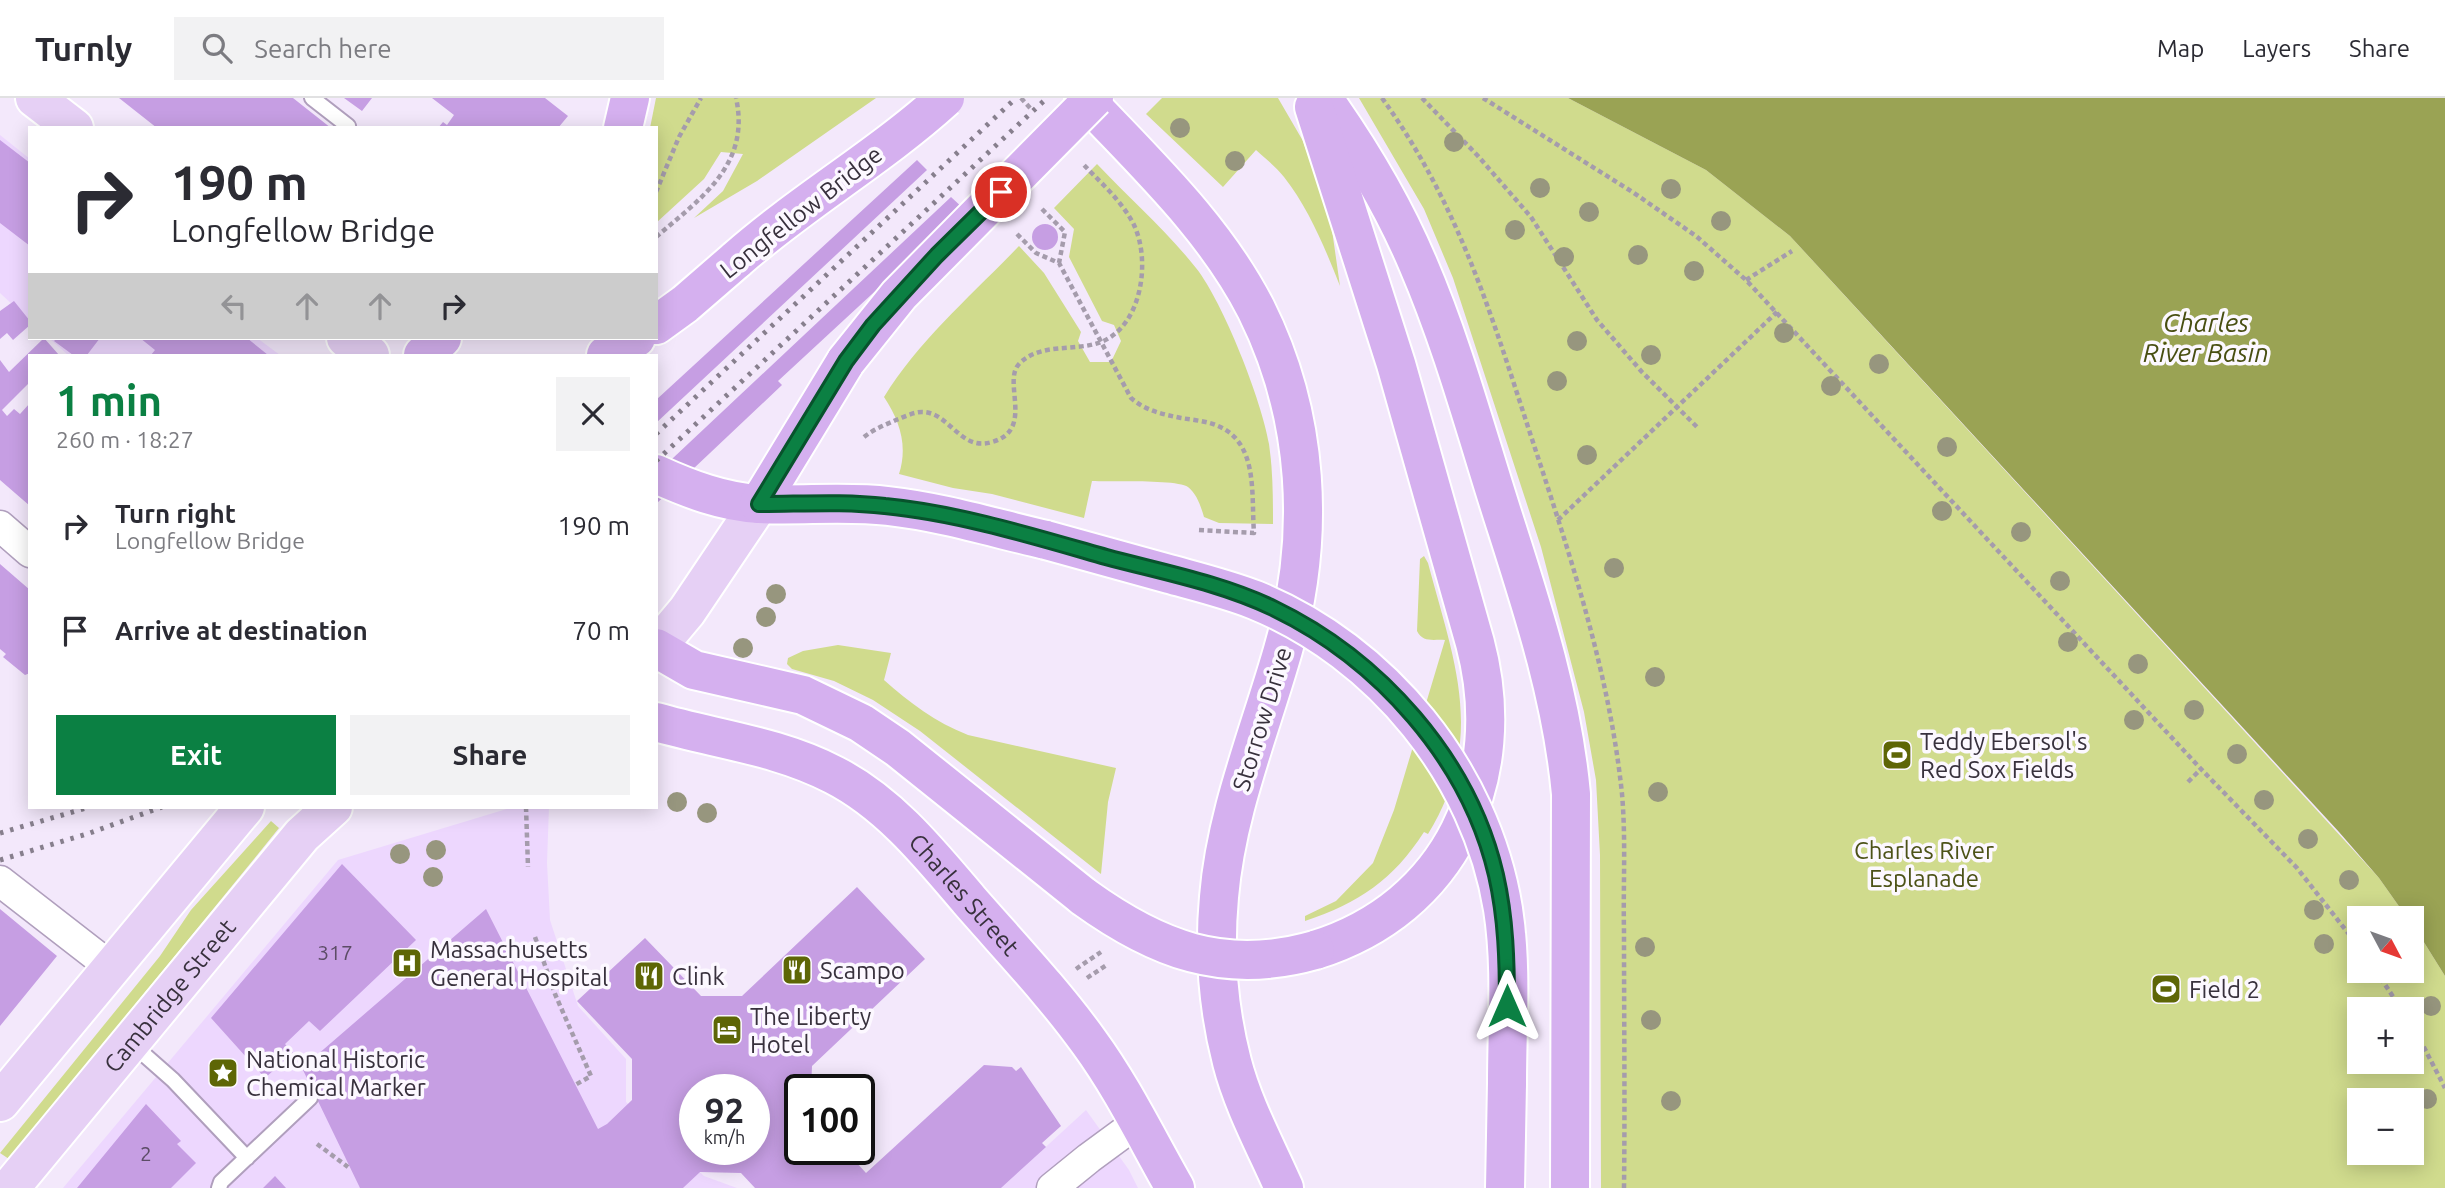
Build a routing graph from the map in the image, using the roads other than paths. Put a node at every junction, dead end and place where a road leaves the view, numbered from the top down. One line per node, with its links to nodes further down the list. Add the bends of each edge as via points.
1 (35, 98): 9 (main road)
2 (312, 98): 10 (lane)
3 (630, 98): 11 (highway)
4 (944, 98): 12 (highway, Longfellow Bridge, bridge, via 895,140 758,240)
5 (1084, 98): 39 (highway, Storrow Drive, via 1200,222 1236,273 1274,350 1298,439 1304,515 1295,603 1231,830 1217,930 1221,1000 1233,1064)
6 (1094, 98): 20 (highway, bridge, via 899,295 846,361)
7 (1311, 98): 24 (highway, bridge, via 1396,364 1485,686 1487,729 1474,800 1444,859 1419,889 1380,921 1340,942 1291,957 1208,957 1172,947 1137,932 1084,897 861,723 803,695 694,670)
8 (1323, 98): 41 (highway, via 1382,191 1426,284 1459,375 1558,704 1571,794)
9 (71, 126)
10 (348, 126)
11 (623, 126)
12 (658, 324)
13 (349, 340): 16 (main road)
14 (440, 340): 17 (highway)
15 (632, 340): 18 (highway)
16 (369, 354)
17 (424, 354)
18 (608, 354)
19 (658, 475): 20 (highway, via 717,497)
20 (759, 504): 23 (main road, via 687,611); 40 (highway, bridge, via 887,506 1046,540 1225,590 1272,608 1302,623 1372,674 1408,711 1457,779 1495,872 1507,954)
21 (0, 526): 22 (street)
22 (28, 550)
23 (658, 646)
24 (658, 649)
25 (658, 723): 33 (highway, Charles Street, via 816,767 852,785 886,812 934,860 1075,1024)
26 (243, 809): 29 (main road)
27 (330, 809): 30 (main road, Cambridge Street, via 302,835)
28 (0, 881): 29 (street)
29 (112, 968): 32 (main road)
30 (130, 1041): 34 (lane); 35 (main road, Cambridge Street)
31 (310, 1098): 34 (lane)
32 (0, 1102)
33 (1138, 1122): 37 (street); 38 (highway, Charles Street)
34 (247, 1158): 36 (lane)
35 (10, 1188)
36 (219, 1188)
37 (1052, 1188)
38 (1175, 1188)
39 (1284, 1188)
40 (1505, 1188)
41 (1570, 1188)

